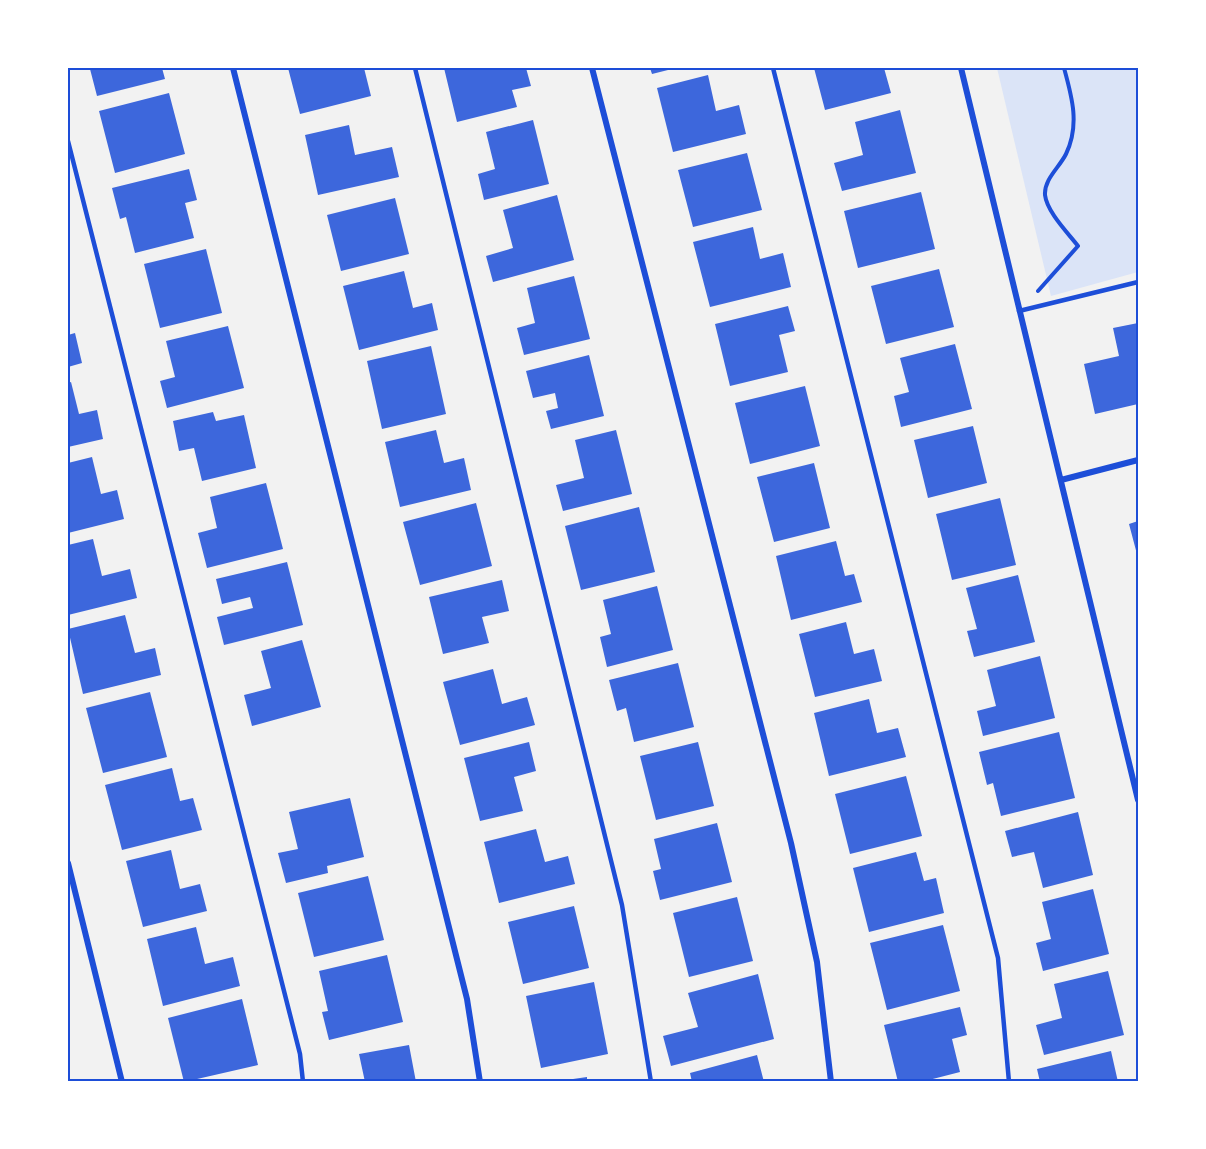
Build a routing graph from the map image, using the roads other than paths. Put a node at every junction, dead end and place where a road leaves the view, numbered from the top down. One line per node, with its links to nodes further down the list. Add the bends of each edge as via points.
1 (232, 68): 15 (street, via 467,999)
2 (415, 68): 16 (lane, via 622,905)
3 (592, 68): 17 (street, via 791,843 817,962)
4 (773, 68): 18 (lane, via 998,958)
5 (960, 68): 8 (street)
6 (68, 141): 14 (lane, via 300,1054)
7 (1138, 282): 8 (lane)
8 (1020, 311): 10 (street)
9 (1138, 459): 10 (street)
10 (1061, 480): 11 (street)
11 (1138, 800)
12 (68, 863): 13 (street)
13 (122, 1082)
14 (303, 1082)
15 (480, 1082)
16 (651, 1082)
17 (831, 1082)
18 (1009, 1082)

